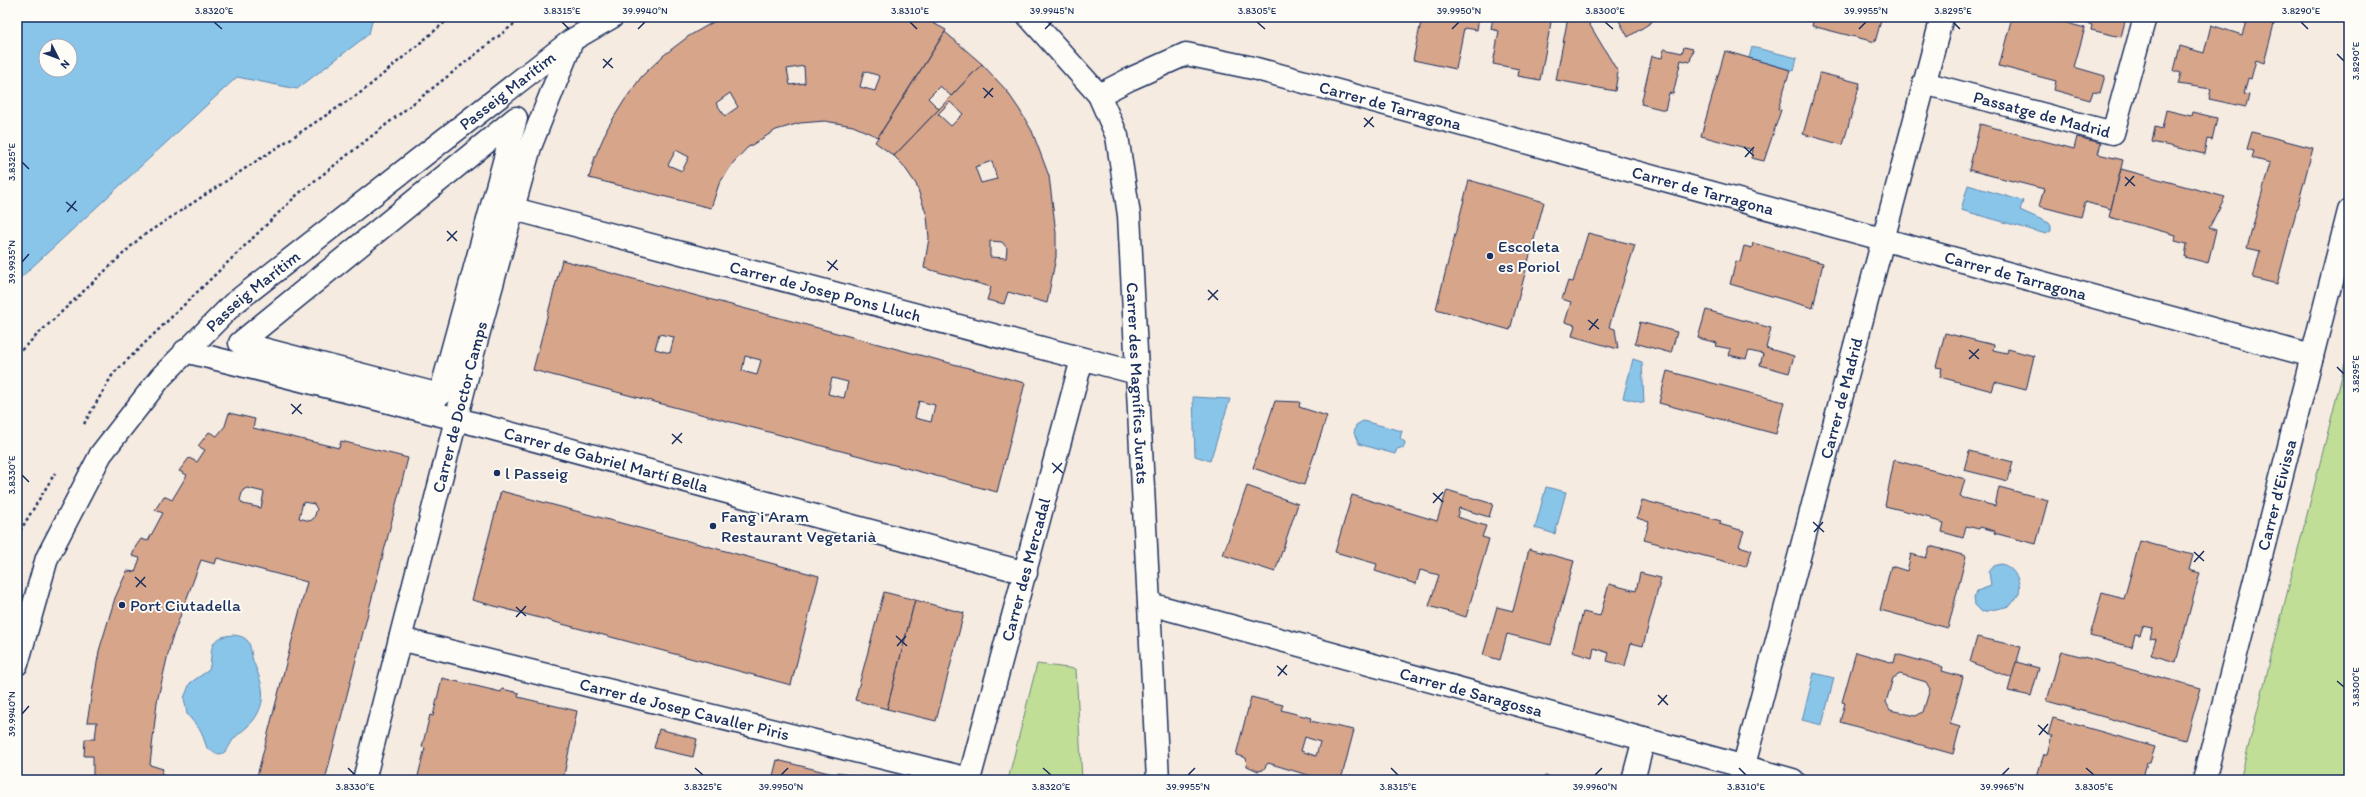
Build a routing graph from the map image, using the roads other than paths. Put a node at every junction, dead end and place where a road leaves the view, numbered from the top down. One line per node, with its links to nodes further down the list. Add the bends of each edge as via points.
1 (612, 17): 5 (street, Passeig Marítim)
2 (1029, 17): 7 (street, Carrer des Magnífics Jurats)
3 (1942, 17): 6 (street, Carrer de Madrid)
4 (2145, 17): 6 (street, Passatge de Madrid, via 2113,133)
5 (572, 40): 8 (street, Carrer de Doctor Camps); 13 (street, Passeig Marítim, via 233,304)
6 (1924, 83): 12 (street, Carrer de Madrid)
7 (1099, 95): 12 (street, Carrer de Tarragona, via 1130,78 1186,54 1253,68); 18 (street, Carrer des Magnífics Jurats, via 1117,136 1129,215)
8 (530, 147): 9 (street); 10 (street, Carrer de Doctor Camps)
9 (507, 149): 14 (street); 16 (street, via 516,118 240,343)
10 (514, 210): 14 (street, Carrer de Doctor Camps); 17 (street, Carrer de Josep Pons Lluch)
11 (2349, 210): 15 (street, Carrer d'Eivissa)
12 (1883, 239): 15 (street, Carrer de Tarragona); 26 (street, Carrer de Madrid)
13 (185, 351): 16 (street); 24 (street, Passeig Marítim, via 101,454 47,558)
14 (463, 354): 19 (street, via 440,395); 20 (street, Carrer de Doctor Camps)
15 (2312, 356): 32 (street, Carrer d'Eivissa)
16 (257, 358): 19 (street)
17 (1082, 359): 18 (street, Carrer de Josep Pons Lluch); 21 (street, Carrer des Mercadal)
18 (1137, 373): 22 (street, Carrer des Magnífics Jurats)
19 (420, 400): 20 (street, Carrer de Gabriel Martí Bella)
20 (457, 419): 21 (street, Carrer de Gabriel Martí Bella); 23 (street, Carrer de Doctor Camps)
21 (1026, 573): 28 (street, Carrer des Mercadal)
22 (1150, 604): 25 (street, Carrer de Saragossa); 29 (street, Carrer des Magnífics Jurats)
23 (400, 639): 27 (street, Carrer de Doctor Camps); 28 (street, Carrer de Josep Cavaller Piris)
24 (17, 664)
25 (1644, 739): 26 (street, Carrer de Saragossa); 30 (street)
26 (1742, 773): 31 (street, Carrer de Saragossa)
27 (364, 780)
28 (969, 780)
29 (1158, 780)
30 (1633, 780)
31 (1793, 780)
32 (2204, 780)

